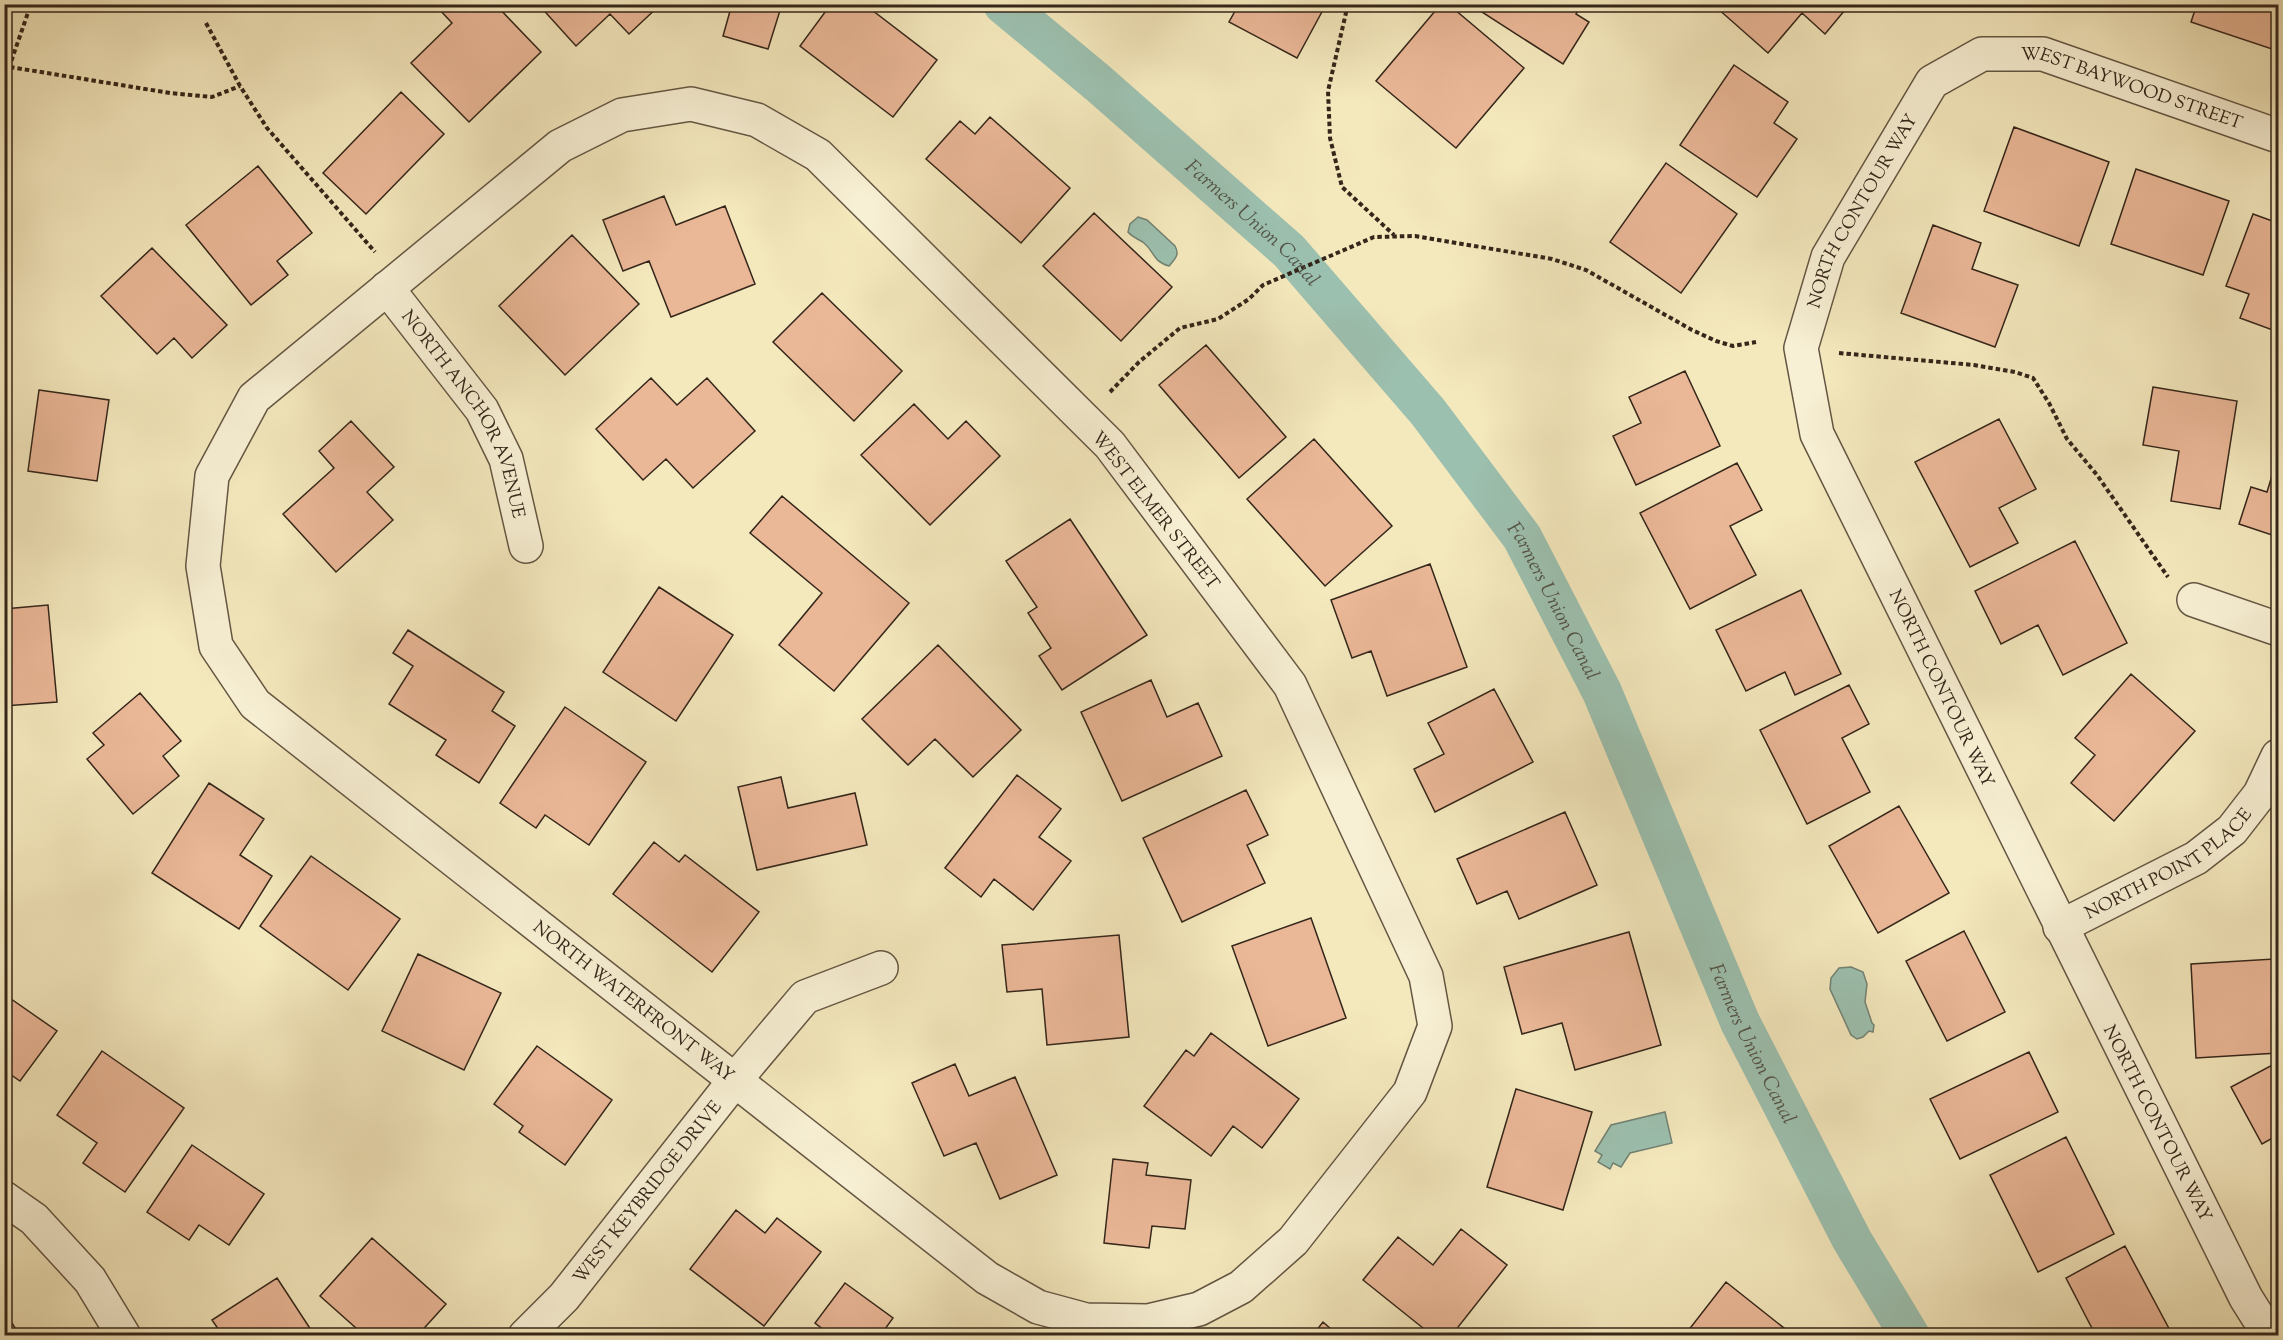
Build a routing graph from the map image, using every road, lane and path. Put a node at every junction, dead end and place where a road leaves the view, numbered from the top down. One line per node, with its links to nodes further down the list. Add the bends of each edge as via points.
1 (30, 4): 5 (path)
2 (1348, 4): 10 (path, via 1328,91 1330,138 1342,187)
3 (206, 23): 7 (path)
4 (1982, 54): 9 (street, WEST BAYWOOD STREET, via 2043,54); 21 (street, NORTH CONTOUR WAY, via 1932,82 1828,257 1801,348 1816,434)
5 (10, 66): 6 (path); 7 (path, via 212,97)
6 (4, 82)
7 (240, 86): 11 (path, via 267,128)
8 (691, 104): 12 (street, NORTH ANCHOR AVENUE, via 622,115 560,146); 23 (street, WEST ELMER STREET, via 757,120 818,155 1110,445 1290,685 1426,976)
9 (2278, 136)
10 (1395, 236): 13 (path, via 1552,259 1587,270 1716,341 1733,346); 15 (path, via 1374,237 1263,285 1249,299 1218,318 1180,328)
11 (378, 254)
12 (387, 288): 16 (street, NORTH ANCHOR AVENUE, via 482,410 506,459); 17 (street, NORTH ANCHOR AVENUE, via 254,398 212,476)
13 (1756, 342)
14 (1830, 352): 18 (path, via 1974,366 2033,378 2067,439)
15 (1104, 398)
16 (526, 546)
17 (203, 566): 24 (street, NORTH WATERFRONT WAY, via 216,646 255,704)
18 (2183, 591): 19 (street)
19 (2278, 629)
20 (2278, 756): 21 (street, NORTH POINT PLACE, via 2260,794 2232,830 2196,858)
21 (2060, 927): 29 (street, NORTH CONTOUR WAY, via 2246,1298)
22 (881, 968): 24 (street, WEST KEYBRIDGE DRIVE, via 805,997)
23 (1435, 1026): 26 (street, NORTH WATERFRONT WAY, via 1410,1092 1293,1241 1241,1287)
24 (735, 1080): 26 (street, NORTH WATERFRONT WAY, via 987,1278 1038,1307 1086,1320); 28 (street, WEST KEYBRIDGE DRIVE, via 564,1297)
25 (4, 1198): 27 (street, via 34,1219 90,1280)
26 (1150, 1328)
27 (124, 1335)
28 (525, 1335)
29 (2270, 1335)

